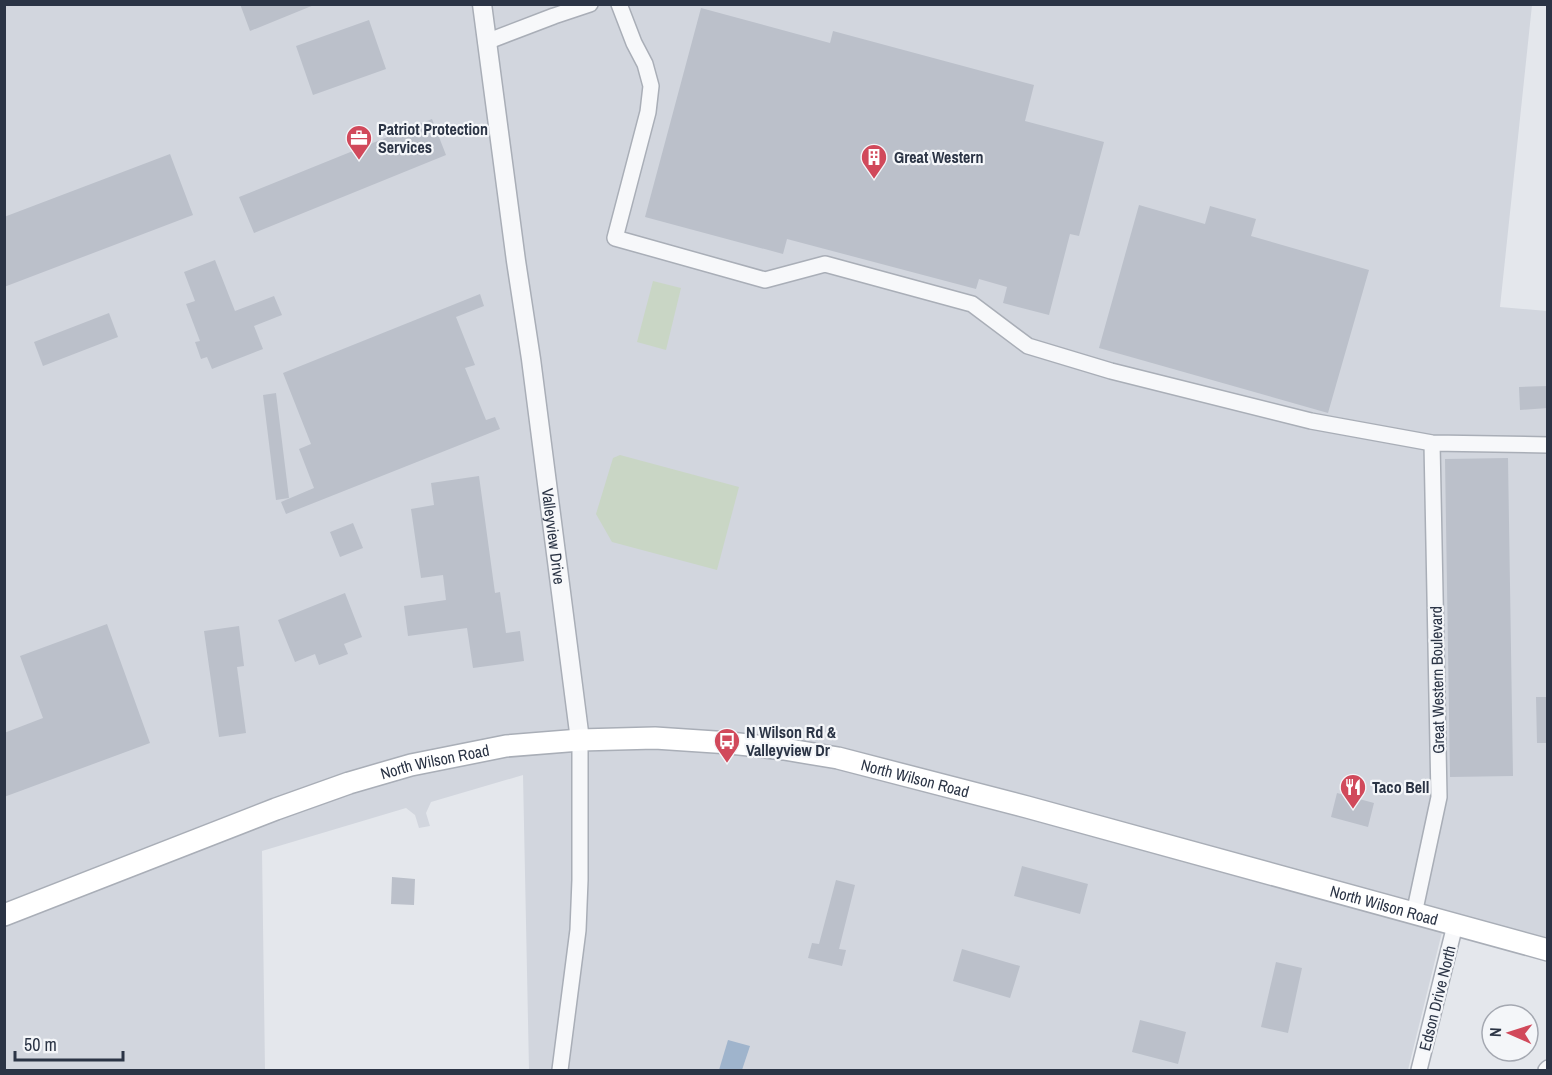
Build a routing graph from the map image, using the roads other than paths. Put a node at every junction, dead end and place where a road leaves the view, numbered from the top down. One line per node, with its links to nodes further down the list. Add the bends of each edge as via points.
1 (482, 4): 4 (street, Valleyview Drive)
2 (590, 4): 4 (street)
3 (619, 4): 5 (street, via 651,86 648,112 615,238 765,280 825,264 972,304 1028,345 1111,371 1311,421)
4 (486, 42): 7 (street, Valleyview Drive)
5 (1432, 443): 6 (street); 8 (street, Great Western Boulevard, via 1439,797)
6 (1548, 445)
7 (580, 740): 8 (main road, North Wilson Road, via 702,741 838,758); 9 (main road, North Wilson Road, via 506,746 411,765 349,783); 12 (street, Valleyview Drive, via 578,930)
8 (1414, 914): 10 (main road, North Wilson Road)
9 (4, 915)
10 (1455, 925): 11 (main road, North Wilson Road); 13 (street, Edson Drive North)
11 (1548, 950)
12 (560, 1071)
13 (1419, 1071)

